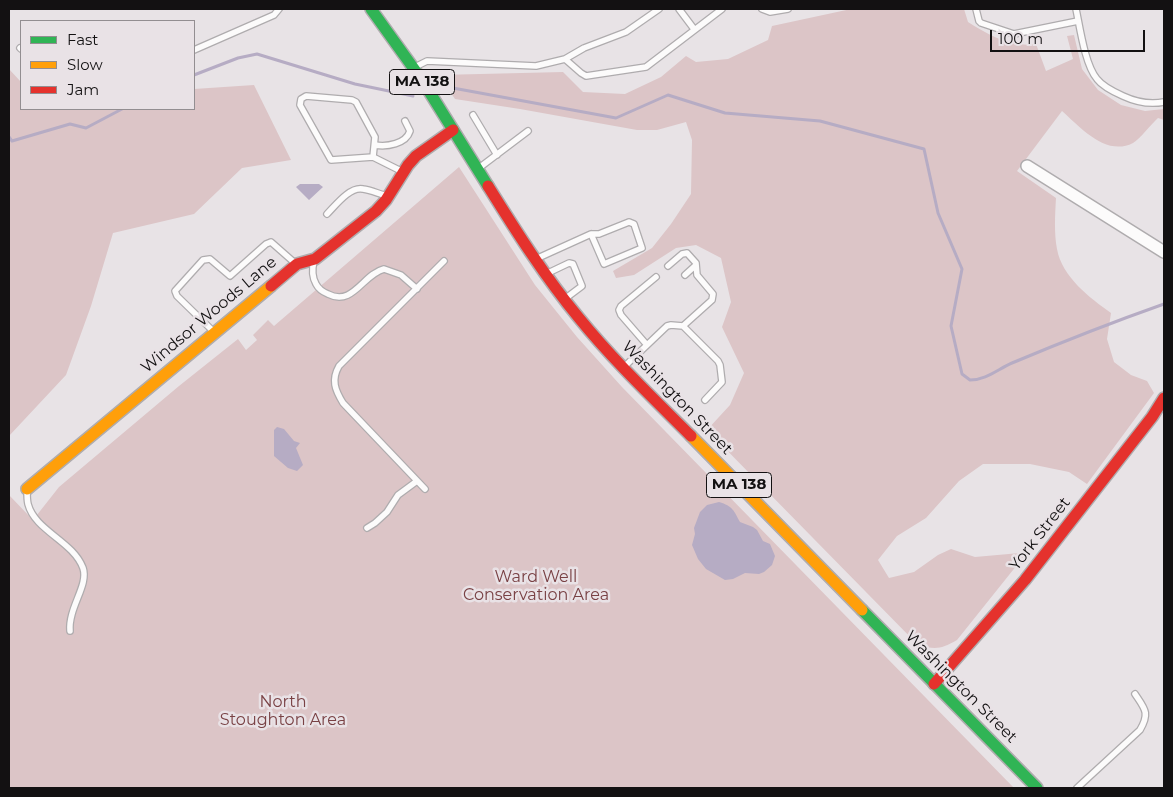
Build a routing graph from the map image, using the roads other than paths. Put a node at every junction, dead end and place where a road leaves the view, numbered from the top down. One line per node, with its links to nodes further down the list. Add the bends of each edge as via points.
1 (279, 9): 13 (lane, via 274,15)
2 (387, 9): 10 (street)
3 (659, 9): 14 (lane, via 626,32)
4 (679, 9): 12 (lane)
5 (722, 9): 12 (lane)
6 (762, 9): 7 (lane, via 770,12)
7 (788, 9)
8 (976, 9): 11 (lane, via 980,23 1014,34)
9 (1076, 9): 11 (lane)
10 (374, 12): 15 (main road, MA 138)
11 (1078, 21): 16 (lane, via 1090,66 1100,83 1132,100 1148,104)
12 (694, 29): 14 (lane, via 646,67 586,76)
13 (195, 50)
14 (565, 58): 15 (lane, via 536,66 427,61)
15 (413, 68): 19 (main road, MA 138)
16 (1164, 102)
17 (472, 115): 22 (lane)
18 (405, 121): 21 (lane, via 410,131 408,136 388,146)
19 (453, 130): 25 (main road, Washington Street / MA 138); 26 (main road, Windsor Woods Lane, via 416,156)
20 (528, 131): 22 (lane)
21 (375, 145): 23 (lane); 23 (lane, via 375,137 356,102 301,98 300,105 330,160)
22 (496, 155): 25 (lane)
23 (373, 157): 26 (lane)
24 (1027, 166): 30 (street)
25 (478, 169): 31 (main road, Washington Street / MA 138)
26 (404, 172): 27 (main road, Windsor Woods Lane)
27 (389, 196): 28 (lane, via 356,189); 32 (main road, Windsor Woods Lane, via 376,211)
28 (327, 214)
29 (591, 234): 29 (lane, via 632,222 642,248 604,264); 31 (lane)
30 (1164, 252)
31 (536, 258): 37 (main road, Washington Street / MA 138)
32 (315, 260): 34 (main road, Windsor Woods Lane); 40 (lane, via 312,270 316,284 332,296 350,294 372,274 384,269 401,274)
33 (444, 262): 40 (lane)
34 (296, 264): 43 (main road, Windsor Woods Lane); 43 (lane, via 271,242 230,276 210,259 204,260 175,291)
35 (696, 264): 36 (lane, via 686,253); 38 (lane); 42 (lane, via 697,275 713,297)
36 (668, 266)
37 (546, 273): 41 (main road, Washington Street / MA 138); 41 (lane, via 573,264 582,286)
38 (685, 275)
39 (656, 277): 44 (lane, via 619,310)
40 (417, 289): 48 (lane, via 339,366 334,377 343,403)
41 (564, 299): 45 (main road, Washington Street / MA 138)
42 (683, 326): 44 (lane, via 669,325); 47 (lane, via 720,363 722,382)
43 (214, 332): 49 (main road, Windsor Woods Lane)
44 (648, 345): 45 (lane)
45 (624, 368): 53 (main road, Washington Street / MA 138)
46 (1164, 398): 53 (main road, York Street, via 1024,580)
47 (705, 400)
48 (417, 481): 50 (lane); 51 (lane, via 398,495 375,524)
49 (27, 489): 52 (lane, via 32,513 67,546 83,567 84,582 72,610)
50 (425, 489)
51 (366, 528)
52 (70, 631)
53 (934, 684): 55 (main road, Washington Street / MA 138)
54 (1135, 694): 56 (lane, via 1146,714 1140,730)
55 (1037, 788)
56 (1077, 788)

